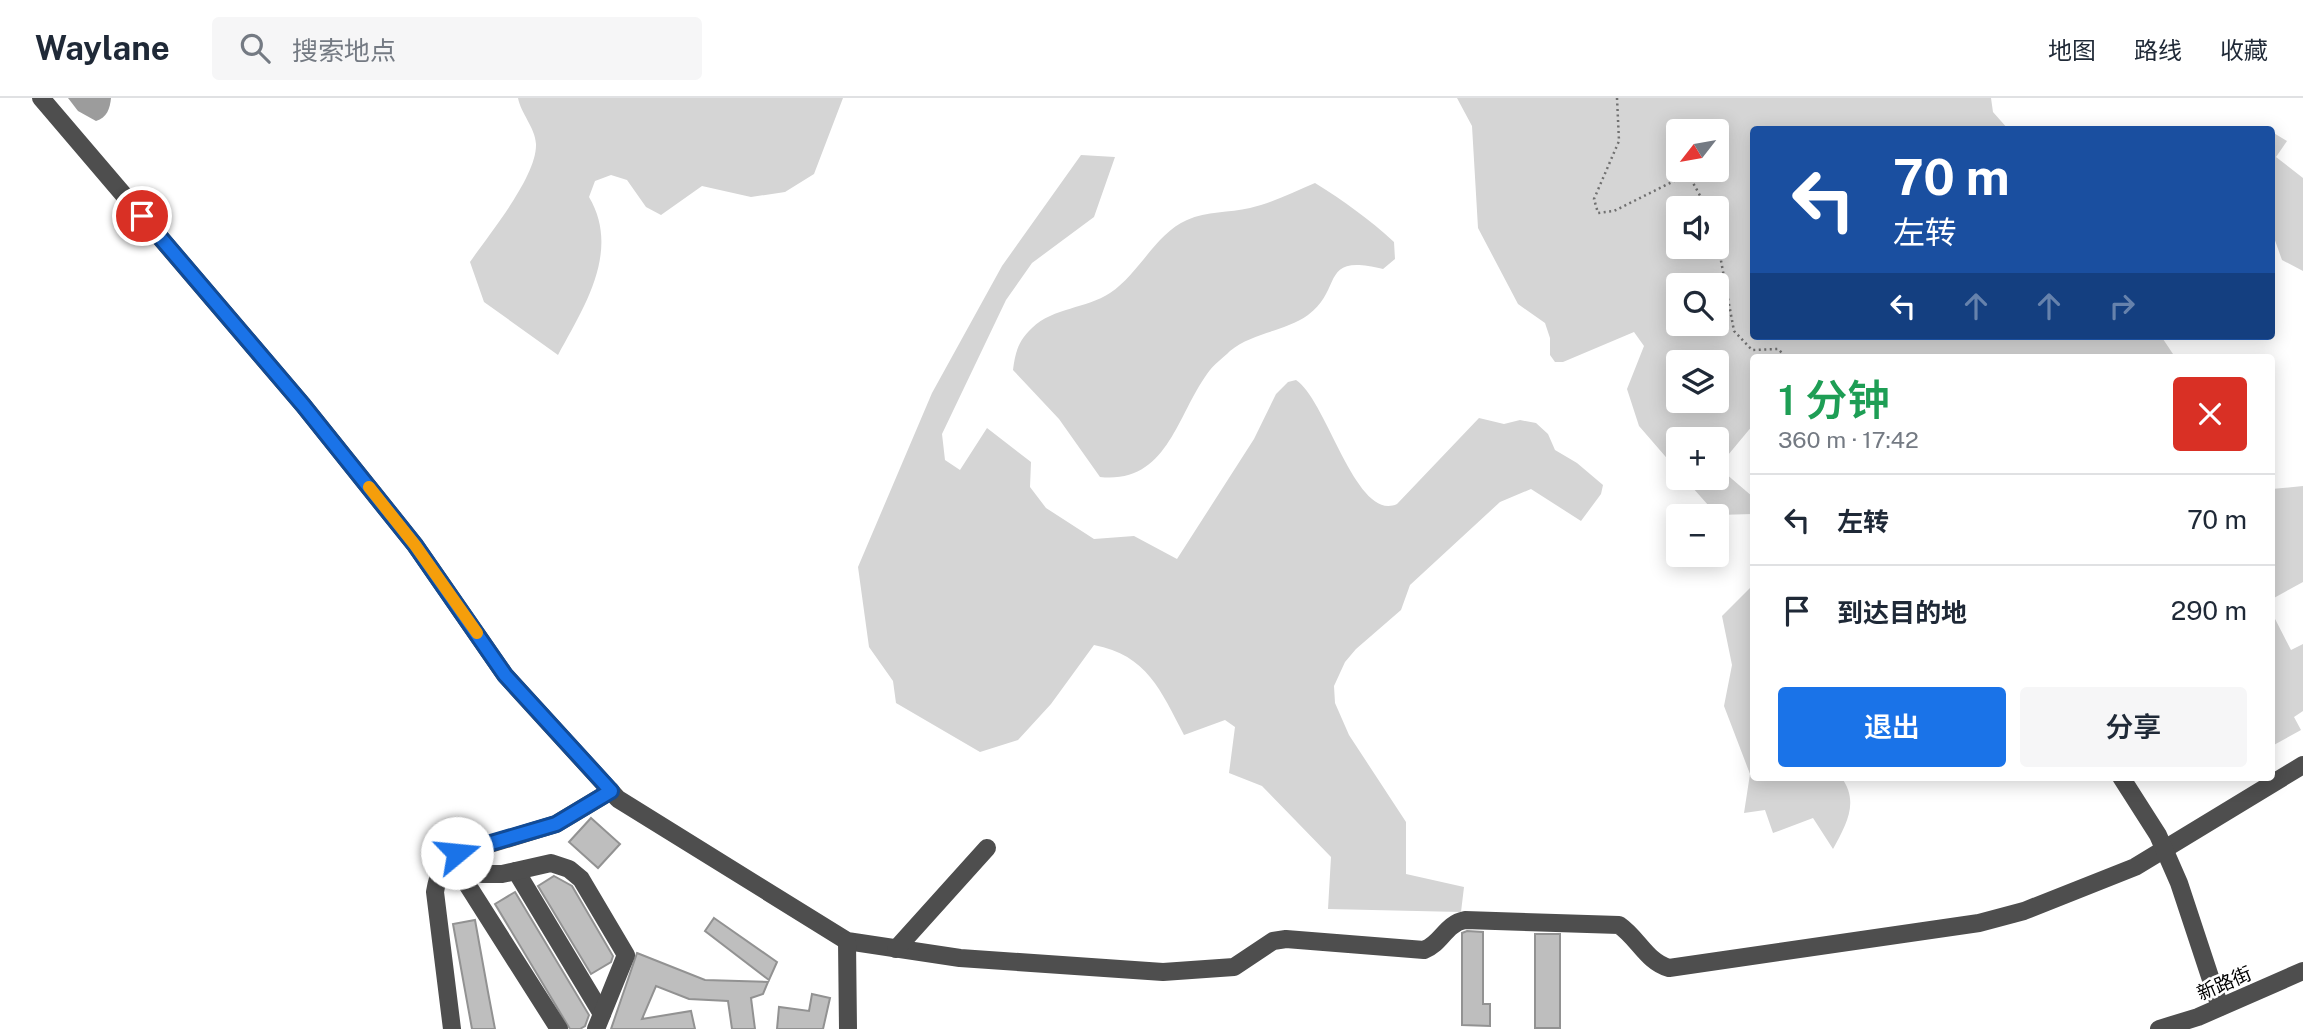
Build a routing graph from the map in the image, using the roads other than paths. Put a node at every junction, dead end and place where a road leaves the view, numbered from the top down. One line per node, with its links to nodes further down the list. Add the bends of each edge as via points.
1 (41, 98): 4 (street, via 303,405 415,545 505,675)
2 (2303, 765): 6 (street)
3 (2123, 781): 6 (street)
4 (611, 791): 7 (street, via 556,824 457,853); 10 (street)
5 (987, 848): 11 (street)
6 (2165, 850): 11 (street, via 2135,867 2037,906 1979,923 1669,968 1656,965 1619,925 1465,920 1452,923 1424,950 1286,939 1273,941 1240,964 1214,971 1121,970); 13 (street)
7 (450, 859): 9 (street); 15 (street, via 438,874 435,892)
8 (516, 871): 9 (street); 14 (street); 14 (street, via 551,863 569,869 581,879 626,955)
9 (461, 874): 16 (street)
10 (846, 941): 11 (street); 17 (street)
11 (896, 949)
12 (2303, 971): 13 (street, 新路街)
13 (2220, 1007): 18 (street, 新路街)
14 (599, 1022)
15 (452, 1029)
16 (559, 1029)
17 (848, 1029)
18 (2159, 1029)

